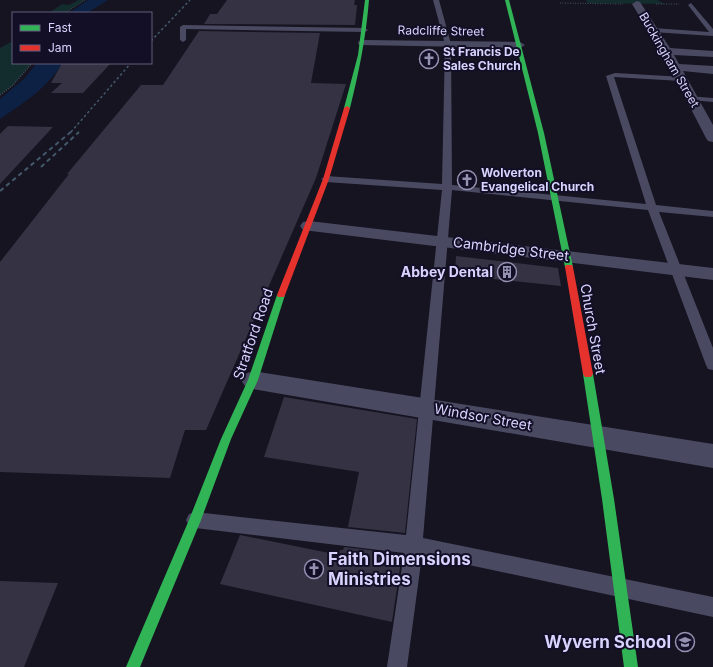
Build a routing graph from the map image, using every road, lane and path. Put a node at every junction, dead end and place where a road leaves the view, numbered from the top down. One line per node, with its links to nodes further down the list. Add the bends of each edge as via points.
1 (85, 0): 7 (path)
2 (367, 0): 8 (street, Stratford Road)
3 (436, 0): 13 (lane)
4 (507, 0): 14 (street, Church Street)
5 (637, 4): 9 (street, Buckingham Street)
6 (691, 4): 10 (lane)
7 (67, 12)
8 (365, 30): 11 (lane, via 183,27); 12 (street, Stratford Road)
9 (653, 30): 10 (lane); 15 (street, Buckingham Street)
10 (713, 34)
11 (184, 40)
12 (363, 43): 13 (street, Radcliffe Street); 24 (street, Stratford Road, via 354,84)
13 (448, 44): 14 (street, Radcliffe Street); 25 (lane)
14 (520, 45): 26 (street, Church Street)
15 (666, 51): 16 (street); 19 (street, Buckingham Street)
16 (713, 54)
17 (31, 64): 20 (path, via 13,85)
18 (713, 70): 19 (street)
19 (678, 73): 21 (street, Buckingham Street); 27 (lane, via 610,76)
20 (0, 95)
21 (691, 98): 22 (lane); 23 (street, Buckingham Street)
22 (713, 100)
23 (713, 138)
24 (326, 179): 25 (lane); 29 (street, Stratford Road)
25 (447, 187): 26 (lane); 30 (lane)
26 (556, 198): 27 (lane); 31 (street, Church Street)
27 (652, 207): 28 (lane); 32 (lane)
28 (713, 214)
29 (309, 226): 30 (street, Cambridge Street); 36 (street, Stratford Road, via 276,307)
30 (442, 240): 31 (street, Cambridge Street); 37 (lane)
31 (566, 256): 32 (street, Cambridge Street); 38 (street, Church Street)
32 (676, 269): 33 (street, Cambridge Street); 34 (lane)
33 (713, 274)
34 (710, 349): 35 (lane)
35 (713, 365)
36 (253, 380): 37 (street, Windsor Street); 40 (street, Stratford Road, via 226,439)
37 (426, 407): 38 (street, Windsor Street); 41 (lane)
38 (598, 436): 39 (street, Windsor Street); 42 (street, Church Street)
39 (713, 456)
40 (195, 520): 41 (lane); 44 (street, Stratford Road)
41 (414, 545): 42 (lane); 45 (lane)
42 (620, 588): 43 (lane); 46 (street, Church Street)
43 (713, 607)
44 (133, 667)
45 (397, 667)
46 (631, 667)

